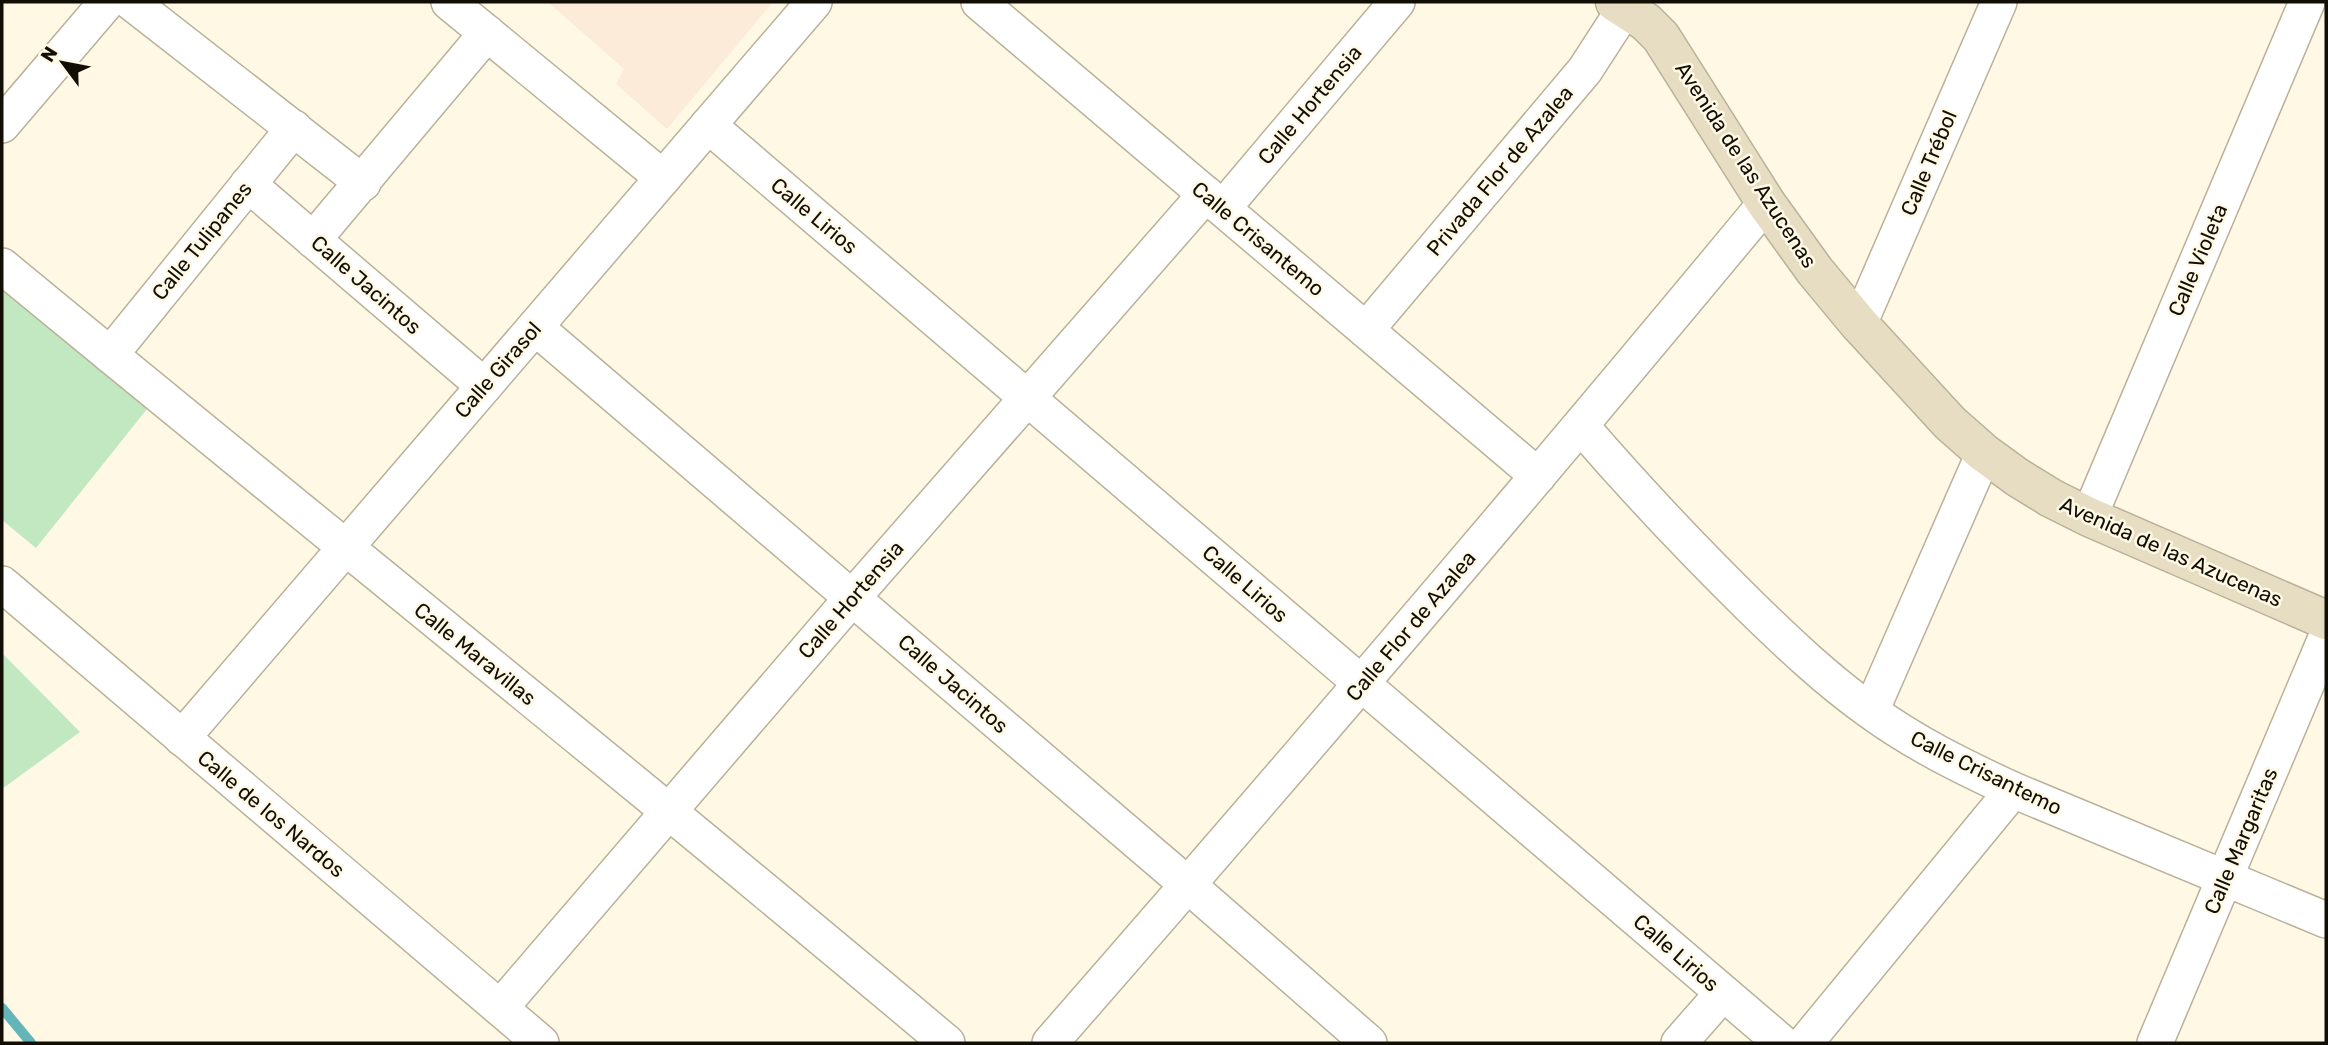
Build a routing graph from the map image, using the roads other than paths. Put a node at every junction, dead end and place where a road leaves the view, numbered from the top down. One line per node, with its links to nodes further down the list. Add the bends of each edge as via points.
1 (107, 2): 11 (street)
2 (131, 2): 13 (street)
3 (449, 2): 10 (street)
4 (814, 2): 12 (street, Calle Girasol)
5 (979, 2): 17 (street, Calle Crisantemo)
6 (1397, 2): 17 (street, Calle Hortensia)
7 (1998, 2): 21 (street, Calle Trébol)
8 (2307, 2): 30 (street, Calle Violeta)
9 (1624, 4): 18 (street, Avenida de las Azucenas, via 1667,45); 23 (street, Privada Flor de Azalea, via 1585,70)
10 (487, 33): 14 (street); 15 (street)
11 (2, 125)
12 (708, 125): 14 (street, Calle Girasol); 26 (street, Calle Lirios)
13 (294, 128): 15 (street); 16 (street, Calle Tulipanes)
14 (663, 178): 22 (street, Calle Girasol)
15 (363, 183): 19 (street)
16 (248, 184): 19 (street, Calle Jacintos); 24 (street, Calle Tulipanes)
17 (1214, 201): 23 (street, Calle Crisantemo); 26 (street, Calle Hortensia)
18 (1766, 203): 21 (street, Avenida de las Azucenas); 27 (street, Calle Flor de Azalea)
19 (313, 240): 25 (street, Calle Jacintos)
20 (2, 266): 24 (street, Calle Maravillas)
21 (1859, 324): 28 (street, Avenida de las Azucenas, via 1950,423)
22 (535, 327): 25 (street, Calle Girasol); 33 (street, Calle Jacintos)
23 (1366, 330): 29 (street, Calle Crisantemo)
24 (110, 355): 31 (street, Calle Maravillas)
25 (484, 386): 31 (street, Calle Girasol)
26 (1028, 398): 33 (street, Calle Hortensia); 36 (street, Calle Lirios)
27 (1581, 426): 29 (street, Calle Flor de Azalea); 37 (street, Calle Crisantemo, via 1706,563 1826,677)
28 (1984, 453): 30 (street, Avenida de las Azucenas); 37 (street)
29 (1538, 476): 36 (street, Calle Flor de Azalea)
30 (2089, 517): 34 (street, Avenida de las Azucenas)
31 (344, 548): 38 (street, Calle Girasol); 40 (street, Calle Maravillas)
32 (2, 584): 38 (street, Calle de los Nardos)
33 (852, 598): 40 (street, Calle Hortensia); 42 (street, Calle Jacintos)
34 (2326, 621)
35 (2326, 638): 41 (street, Calle Margaritas)
36 (1362, 684): 42 (street, Calle Flor de Azalea); 44 (street, Calle Lirios)
37 (1871, 711): 39 (street, Calle Crisantemo, via 1938,754)
38 (182, 738): 45 (street, Calle de los Nardos)
39 (2013, 790): 41 (street, Calle Crisantemo); 52 (street)
40 (670, 811): 45 (street, Calle Hortensia); 47 (street, Calle Maravillas)
41 (2226, 877): 43 (street, Calle Crisantemo); 53 (street, Calle Margaritas)
42 (1188, 885): 48 (street, Calle Flor de Azalea); 49 (street, Calle Jacintos)
43 (2326, 920)
44 (1723, 993): 50 (street); 51 (street, Calle Lirios)
45 (500, 1008): 46 (street, Calle de los Nardos)
46 (541, 1043)
47 (947, 1043)
48 (1050, 1043)
49 (1369, 1043)
50 (1679, 1043)
51 (1782, 1043)
52 (1805, 1043)
53 (2154, 1043)

